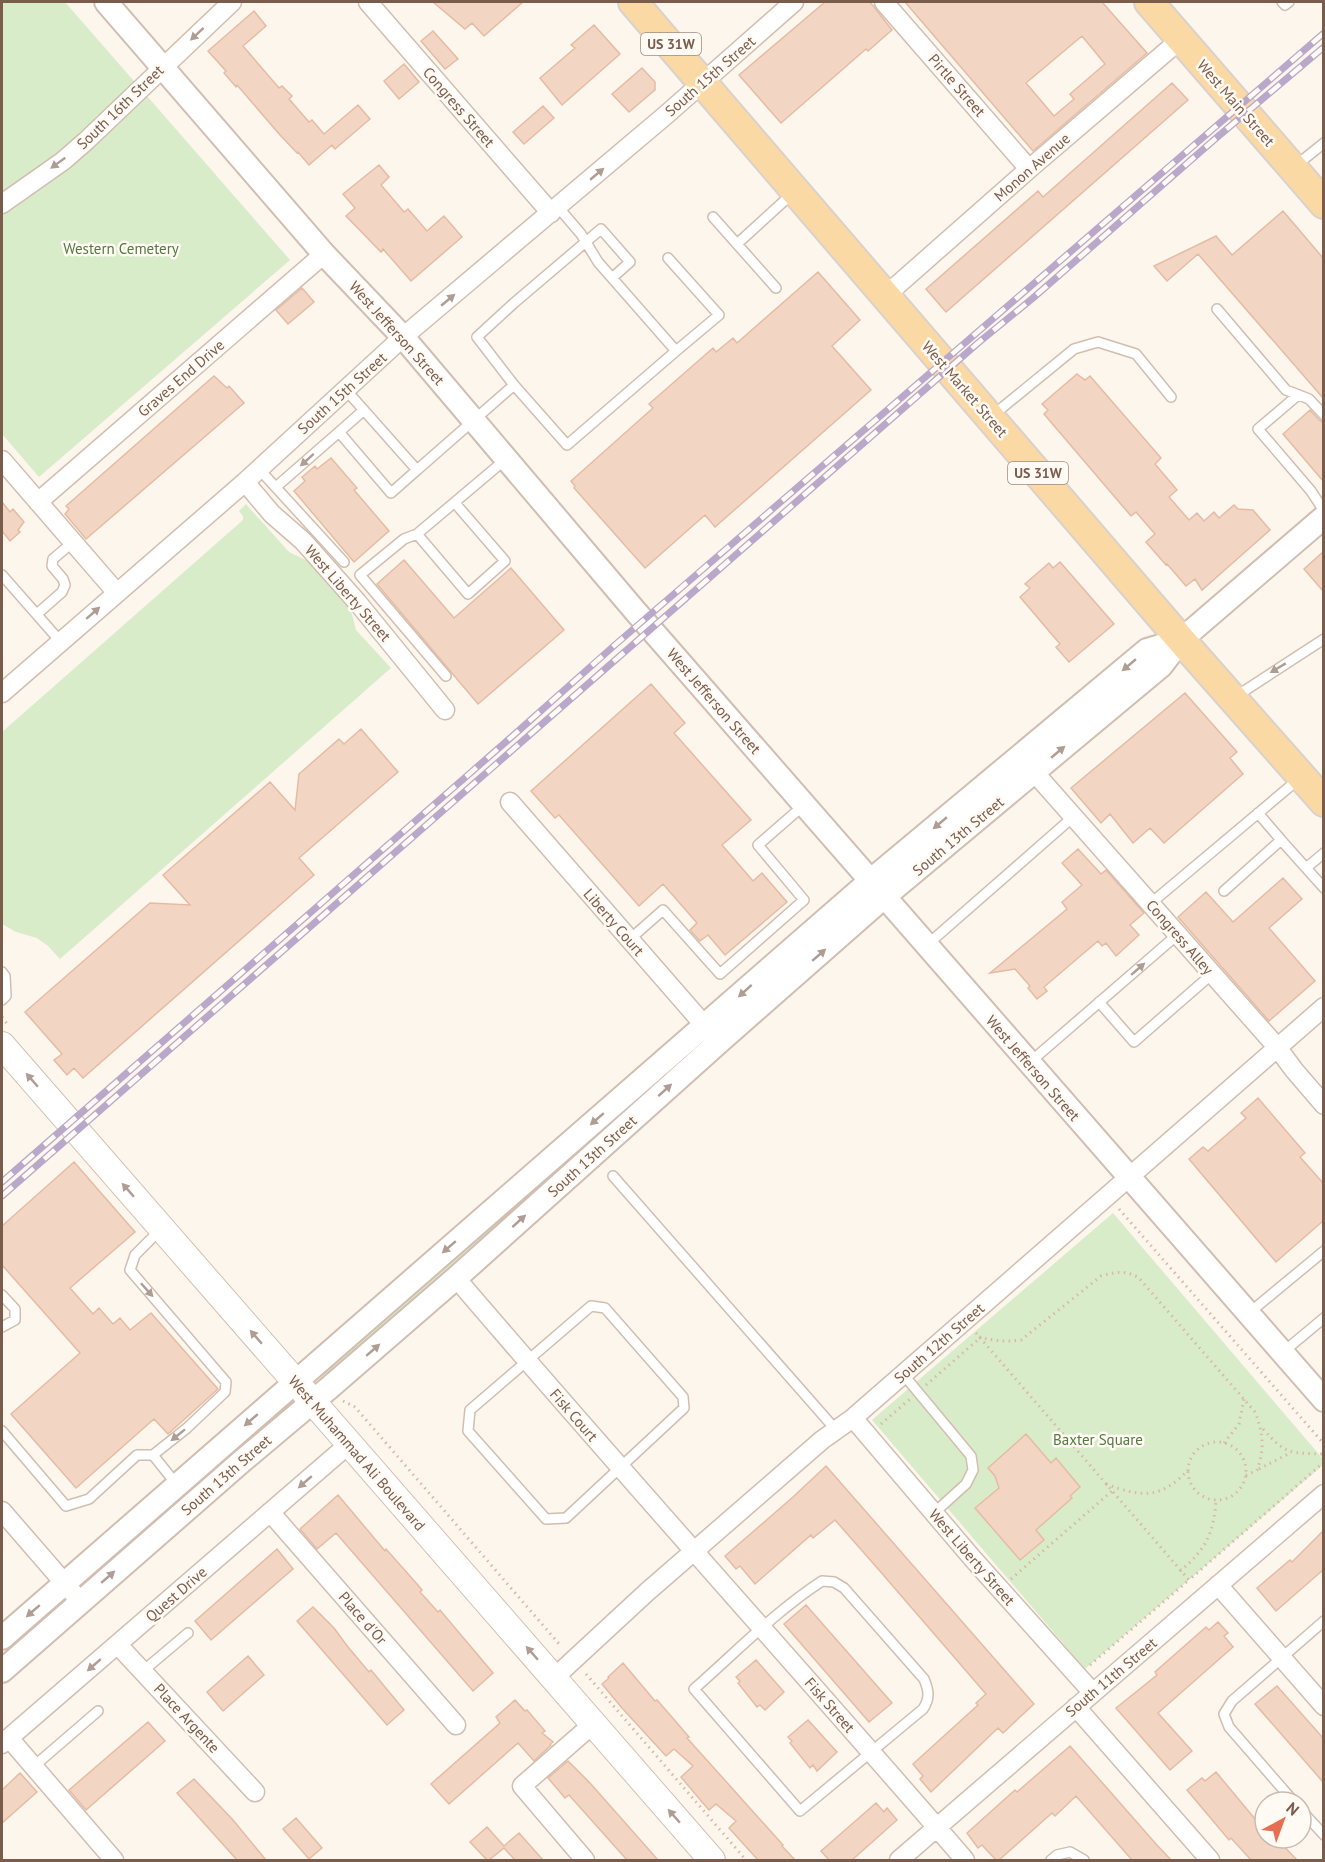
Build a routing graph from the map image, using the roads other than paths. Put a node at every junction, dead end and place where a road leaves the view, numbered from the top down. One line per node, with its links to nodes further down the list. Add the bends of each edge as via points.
1 (106, 2): 11 (street, West Jefferson Street)
2 (232, 2): 11 (street, South 16th Street, one-way to 11)
3 (368, 2): 19 (street, Congress Street)
4 (633, 2): 12 (main road, West Market Street / US 31W)
5 (794, 2): 12 (street, South 15th Street)
6 (885, 2): 15 (street, Pirtle Street)
7 (1149, 2): 10 (main road, West Main Street)
8 (1282, 2): 9 (lane)
9 (1289, 2)
10 (1181, 39): 14 (main road, West Main Street); 15 (street, Monon Avenue)
11 (163, 66): 17 (street, South 16th Street, one-way to 17, via 63,161); 23 (street, West Jefferson Street)
12 (704, 82): 16 (main road, West Market Street / US 31W); 19 (street, South 15th Street, one-way to 12)
13 (1323, 143): 14 (lane)
14 (1292, 168): 18 (main road, West Main Street)
15 (1029, 169): 27 (street, Monon Avenue)
16 (796, 190): 22 (lane); 27 (main road, West Market Street / US 31W)
17 (2, 204)
18 (1323, 204)
19 (554, 210): 21 (lane); 29 (street, South 15th Street, one-way to 19)
20 (713, 217): 22 (lane)
21 (586, 242): 25 (lane); 25 (lane, via 601,229 630,262); 31 (lane, via 477,337)
22 (737, 244): 26 (lane)
23 (324, 254): 29 (street, West Jefferson Street); 46 (street, Graves End Drive)
24 (668, 258): 30 (lane, via 718,315)
25 (612, 279): 30 (lane)
26 (776, 288)
27 (885, 296): 37 (main road, West Market Street / US 31W)
28 (1217, 309): 33 (lane, via 1286,390)
29 (403, 338): 32 (street, South 15th Street); 38 (street, West Jefferson Street)
30 (676, 351): 31 (lane, via 567,445)
31 (514, 385): 38 (lane)
32 (346, 390): 35 (lane); 42 (street, South 15th Street)
33 (1298, 395): 36 (lane, via 1309,399); 48 (lane, via 1258,429 1311,491)
34 (1171, 397): 37 (lane, via 1136,354 1098,342 1074,349)
35 (364, 410): 39 (lane); 43 (lane)
36 (1323, 415)
37 (990, 418): 57 (main road, West Market Street / US 31W)
38 (473, 420): 40 (street, West Jefferson Street); 43 (lane)
39 (339, 432): 43 (lane, via 392,493); 45 (lane, one-way to 45)
40 (506, 459): 47 (lane); 67 (street, West Jefferson Street)
41 (2, 460): 46 (street)
42 (259, 469): 44 (street, South 15th Street); 45 (lane)
43 (417, 470)
44 (245, 482): 54 (street, South 15th Street); 62 (street, West Liberty Street, via 358,603)
45 (276, 488): 52 (lane)
46 (38, 502): 51 (street)
47 (455, 503): 50 (lane); 50 (lane, via 505,561 468,594)
48 (1323, 511)
49 (1323, 517): 57 (street, South 13th Street)
50 (417, 534): 59 (lane, via 404,539 360,575)
51 (73, 542): 54 (street); 55 (lane, via 53,560 52,566 65,585 62,592)
52 (344, 562)
53 (2, 575): 55 (lane)
54 (117, 593): 58 (street, South 15th Street, one-way to 54)
55 (37, 614): 58 (lane)
56 (1323, 639): 61 (lane, one-way to 61)
57 (1181, 640): 61 (main road, West Market Street / US 31W); 63 (street, South 13th Street, one-way to 57, via 1161,666); 74 (street, South 13th Street, one-way to 74, via 1147,650)
58 (60, 641): 60 (street, South 15th Street)
59 (446, 676)
60 (2, 693)
61 (1233, 698): 64 (main road, West Market Street / US 31W)
62 (445, 710)
63 (1034, 772): 69 (street, Congress Alley); 74 (street, South 13th Street)
64 (1302, 777): 66 (main road, West Market Street / US 31W); 68 (lane)
65 (510, 802): 78 (street, Liberty Court)
66 (1323, 802)
67 (804, 805): 74 (street, West Jefferson Street); 78 (lane, via 758,845 804,900 720,974 663,910)
68 (1258, 813): 70 (lane); 76 (lane)
69 (1074, 817): 76 (street, Congress Alley); 79 (lane)
70 (1281, 840): 72 (lane); 75 (lane)
71 (1323, 853): 72 (lane)
72 (1306, 868): 73 (lane)
73 (1323, 888)
74 (877, 889): 79 (street, West Jefferson Street); 85 (street, South 13th Street)
75 (1224, 891)
76 (1150, 904): 77 (street, Congress Alley)
77 (1178, 935): 81 (street, Congress Alley); 83 (lane, one-way to 77)
78 (629, 940): 85 (street, Liberty Court)
79 (926, 945): 88 (street, West Jefferson Street)
80 (2, 972): 82 (lane, via 6,996)
81 (1212, 974): 83 (lane, via 1134,1042); 87 (street, Congress Alley)
82 (2, 1000)
83 (1100, 1002): 88 (lane)
84 (1323, 1007): 87 (street, South 12th Street)
85 (712, 1034): 94 (street, South 13th Street, one-way to 85); 102 (street, South 13th Street, one-way to 102)
86 (2, 1045): 92 (main road, West Muhammad Ali Boulevard, one-way to 86)
87 (1277, 1047): 89 (street, Congress Alley); 91 (street, South 12th Street)
88 (1029, 1063): 91 (street, West Jefferson Street)
89 (1323, 1105)
90 (613, 1176): 106 (lane)
91 (1129, 1177): 96 (street, West Jefferson Street); 101 (street, South 12th Street)
92 (162, 1229): 102 (main road, West Muhammad Ali Boulevard, one-way to 92); 109 (lane, one-way to 109, via 135,1255 130,1270 226,1382 225,1392)
93 (1323, 1251): 96 (lane)
94 (456, 1278): 100 (street, Fisk Court); 104 (street, South 13th Street, one-way to 94)
95 (2, 1295): 98 (lane, via 15,1309 15,1320)
96 (1248, 1314): 99 (street, West Jefferson Street)
97 (1323, 1317): 99 (lane)
98 (2, 1327)
99 (1282, 1353): 103 (street, West Jefferson Street)
100 (527, 1362): 110 (street, Fisk Court); 110 (lane, via 470,1410 468,1431 546,1519 566,1518); 110 (lane, via 591,1306 605,1308 683,1397 684,1408)
101 (903, 1374): 105 (street, South 12th Street); 114 (lane, via 971,1456 973,1470 966,1484)
102 (294, 1382): 104 (main road, West Muhammad Ali Boulevard); 111 (street, South 13th Street, one-way to 111)
103 (1323, 1400)
104 (312, 1402): 108 (main road, West Muhammad Ali Boulevard); 119 (street, South 13th Street, one-way to 104)
105 (853, 1418): 106 (street, South 12th Street); 114 (street, West Liberty Street)
106 (836, 1430): 116 (street, South 12th Street)
107 (2, 1431): 109 (lane, via 66,1506 89,1499 137,1455)
108 (349, 1444): 113 (street, Quest Drive, one-way to 113); 128 (main road, West Muhammad Ali Boulevard, one-way to 108)
109 (153, 1455): 111 (lane)
110 (620, 1468): 116 (street, Fisk Court)
111 (177, 1485): 117 (street, South 13th Street)
112 (1323, 1494): 118 (street, South 11th Street)
113 (270, 1512): 124 (street, Quest Drive); 134 (street, Place d'Or)
114 (934, 1513): 129 (street, West Liberty Street)
115 (4, 1520): 117 (street)
116 (693, 1551): 121 (street, Fisk Street); 128 (street, South 12th Street)
117 (65, 1583): 119 (street); 123 (street, South 13th Street, one-way to 123)
118 (1218, 1585): 125 (street); 129 (street, South 11th Street)
119 (80, 1601): 126 (street, South 13th Street)
120 (1323, 1621): 125 (lane)
121 (763, 1628): 136 (street, Fisk Street); 136 (lane, via 822,1581 834,1582 844,1588 924,1679 929,1691 923,1709); 136 (lane, via 694,1689 800,1811)
122 (188, 1633): 127 (lane)
123 (2, 1638)
124 (118, 1645): 127 (street, Place Argente); 135 (street, Quest Drive, one-way to 135)
125 (1282, 1658): 130 (street); 138 (lane, via 1232,1701 1224,1714 1229,1727)
126 (2, 1671)
127 (143, 1671): 139 (street, Place Argente)
128 (554, 1678): 133 (main road, West Muhammad Ali Boulevard)
129 (1093, 1694): 131 (street, South 11th Street)
130 (1323, 1706)
131 (1076, 1707): 141 (street, South 11th Street); 150 (street)
132 (98, 1711): 137 (lane)
133 (593, 1724): 144 (street, via 522,1786); 145 (main road, West Muhammad Ali Boulevard, one-way to 133)
134 (456, 1725)
135 (5, 1741): 137 (street)
136 (871, 1753): 141 (street, Fisk Street)
137 (33, 1767): 143 (street)
138 (1284, 1790)
139 (255, 1792)
140 (1313, 1824): 142 (lane)
141 (937, 1827): 146 (street, South 11th Street); 147 (street, Fisk Street)
142 (1323, 1835)
143 (111, 1859)
144 (585, 1860)
145 (712, 1860)
146 (899, 1860)
147 (965, 1860)
148 (1051, 1860): 149 (lane, via 1057,1854 1070,1852)
149 (1084, 1860)
150 (1210, 1860)

